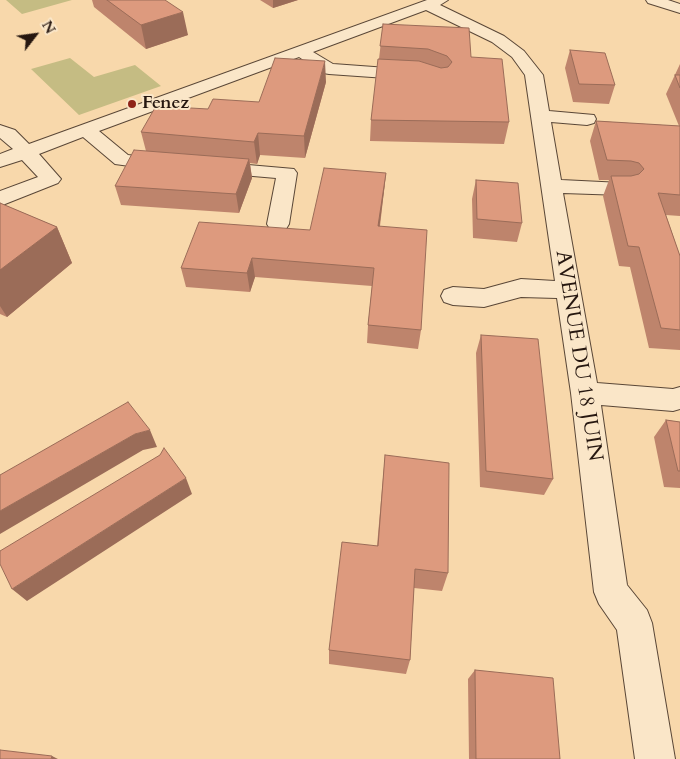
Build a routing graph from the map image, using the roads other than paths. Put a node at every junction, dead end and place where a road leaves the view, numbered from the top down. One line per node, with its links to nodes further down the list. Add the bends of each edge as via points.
1 (653, 0): 4 (street)
2 (665, 0): 4 (street)
3 (434, 3): 5 (street); 7 (street, AVENUE DU 18 JUIN, via 518,54 534,75)
4 (680, 8)
5 (300, 51): 6 (street, via 329,69 419,75); 9 (street)
6 (431, 80)
7 (541, 116): 8 (street); 13 (street, AVENUE DU 18 JUIN)
8 (587, 119)
9 (86, 130): 11 (street); 16 (street, via 122,160 287,173)
10 (0, 131): 11 (street, via 8,134)
11 (27, 152): 12 (street); 15 (street, via 51,179)
12 (0, 161)
13 (552, 186): 14 (street); 17 (street, AVENUE DU 18 JUIN)
14 (622, 189)
15 (0, 199)
16 (278, 224)
17 (568, 290): 18 (street, via 521,288 484,298); 19 (street, AVENUE DU 18 JUIN)
18 (453, 296)
19 (585, 393): 20 (street); 21 (street, AVENUE DU 18 JUIN, via 611,592 634,623)
20 (680, 398)
21 (655, 759)

